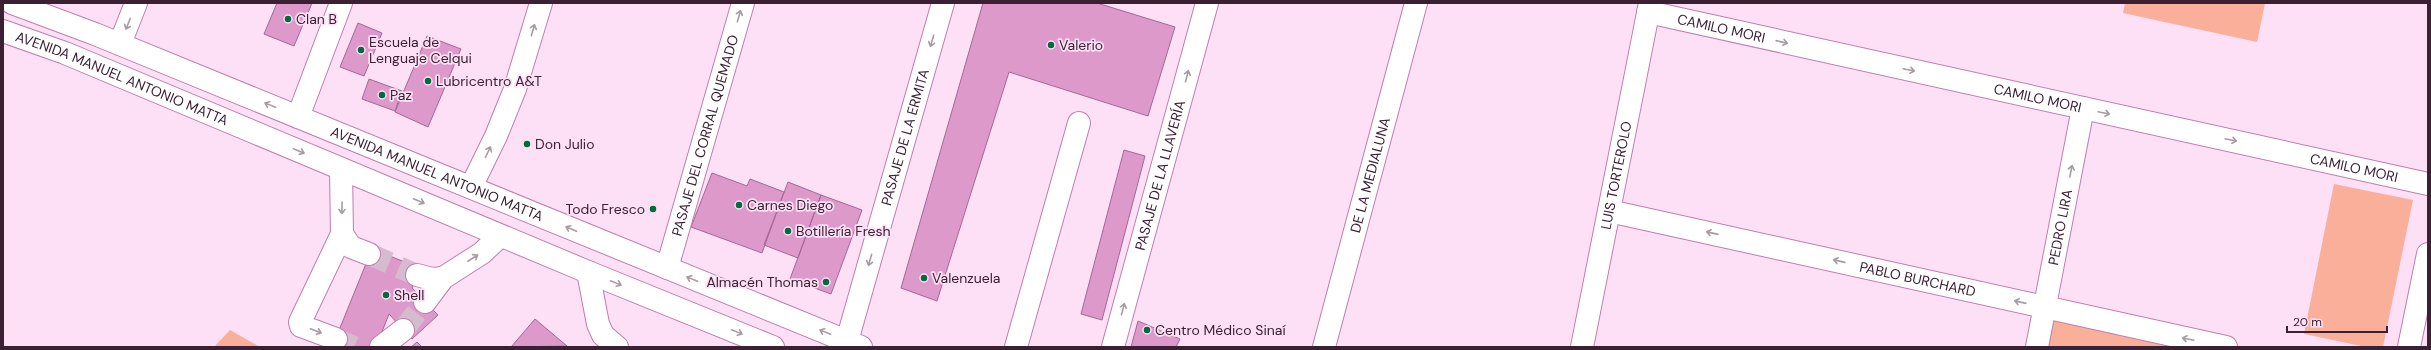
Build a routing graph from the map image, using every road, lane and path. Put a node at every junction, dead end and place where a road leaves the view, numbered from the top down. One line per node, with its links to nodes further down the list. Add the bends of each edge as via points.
1 (12, 3): 11 (street, AVENIDA MANUEL ANTONIO MATTA)
2 (136, 3): 11 (street, one-way to 11)
3 (342, 3): 13 (street)
4 (541, 3): 17 (street, one-way to 4, via 515,89)
5 (743, 3): 23 (street, PASAJE DEL CORRAL QUEMADO, one-way to 5)
6 (943, 3): 31 (street, PASAJE DE LA ERMITA, one-way to 31)
7 (1207, 3): 36 (street, PASAJE DE LA LLAVERÍA, one-way to 7)
8 (1416, 3): 37 (street, DE LA MEDIALUNA)
9 (1649, 8): 12 (street, CAMILO MORI, one-way to 12); 18 (street, LUIS TORTEROLO)
10 (3, 31): 15 (street, AVENIDA MANUEL ANTONIO MATTA, one-way to 15, via 65,53)
11 (120, 44): 13 (street, AVENIDA MANUEL ANTONIO MATTA, one-way to 11)
12 (2083, 108): 16 (street, CAMILO MORI, one-way to 16); 28 (street, PEDRO LIRA, one-way to 12)
13 (298, 117): 17 (street, AVENIDA MANUEL ANTONIO MATTA)
14 (1079, 122): 35 (street)
15 (341, 169): 19 (street, one-way to 19); 20 (street, AVENIDA MANUEL ANTONIO MATTA, one-way to 20)
16 (2428, 184)
17 (471, 187): 23 (street, AVENIDA MANUEL ANTONIO MATTA, one-way to 17)
18 (1609, 210): 28 (street, PABLO BURCHARD, one-way to 18); 38 (street, LUIS TORTEROLO)
19 (342, 234): 21 (street, via 351,247); 30 (street, one-way to 30, via 300,322 301,326)
20 (500, 236): 24 (street, AVENIDA MANUEL ANTONIO MATTA); 26 (street, one-way to 20, via 482,252)
21 (369, 254)
22 (2428, 254): 41 (street)
23 (667, 268): 31 (street, AVENIDA MANUEL ANTONIO MATTA, one-way to 23)
24 (588, 272): 33 (street, via 598,324 603,334); 34 (street, AVENIDA MANUEL ANTONIO MATTA, one-way to 34)
25 (417, 275): 26 (street, via 432,279)
26 (443, 278): 27 (street)
27 (425, 302)
28 (2045, 307): 39 (street, PEDRO LIRA); 40 (street, PABLO BURCHARD, one-way to 28)
29 (403, 330): 32 (street)
30 (336, 339)
31 (854, 344)
32 (382, 347)
33 (617, 347)
34 (773, 347)
35 (1016, 347)
36 (1113, 347)
37 (1324, 347)
38 (1582, 347)
39 (2037, 347)
40 (2226, 347)
41 (2409, 347)

